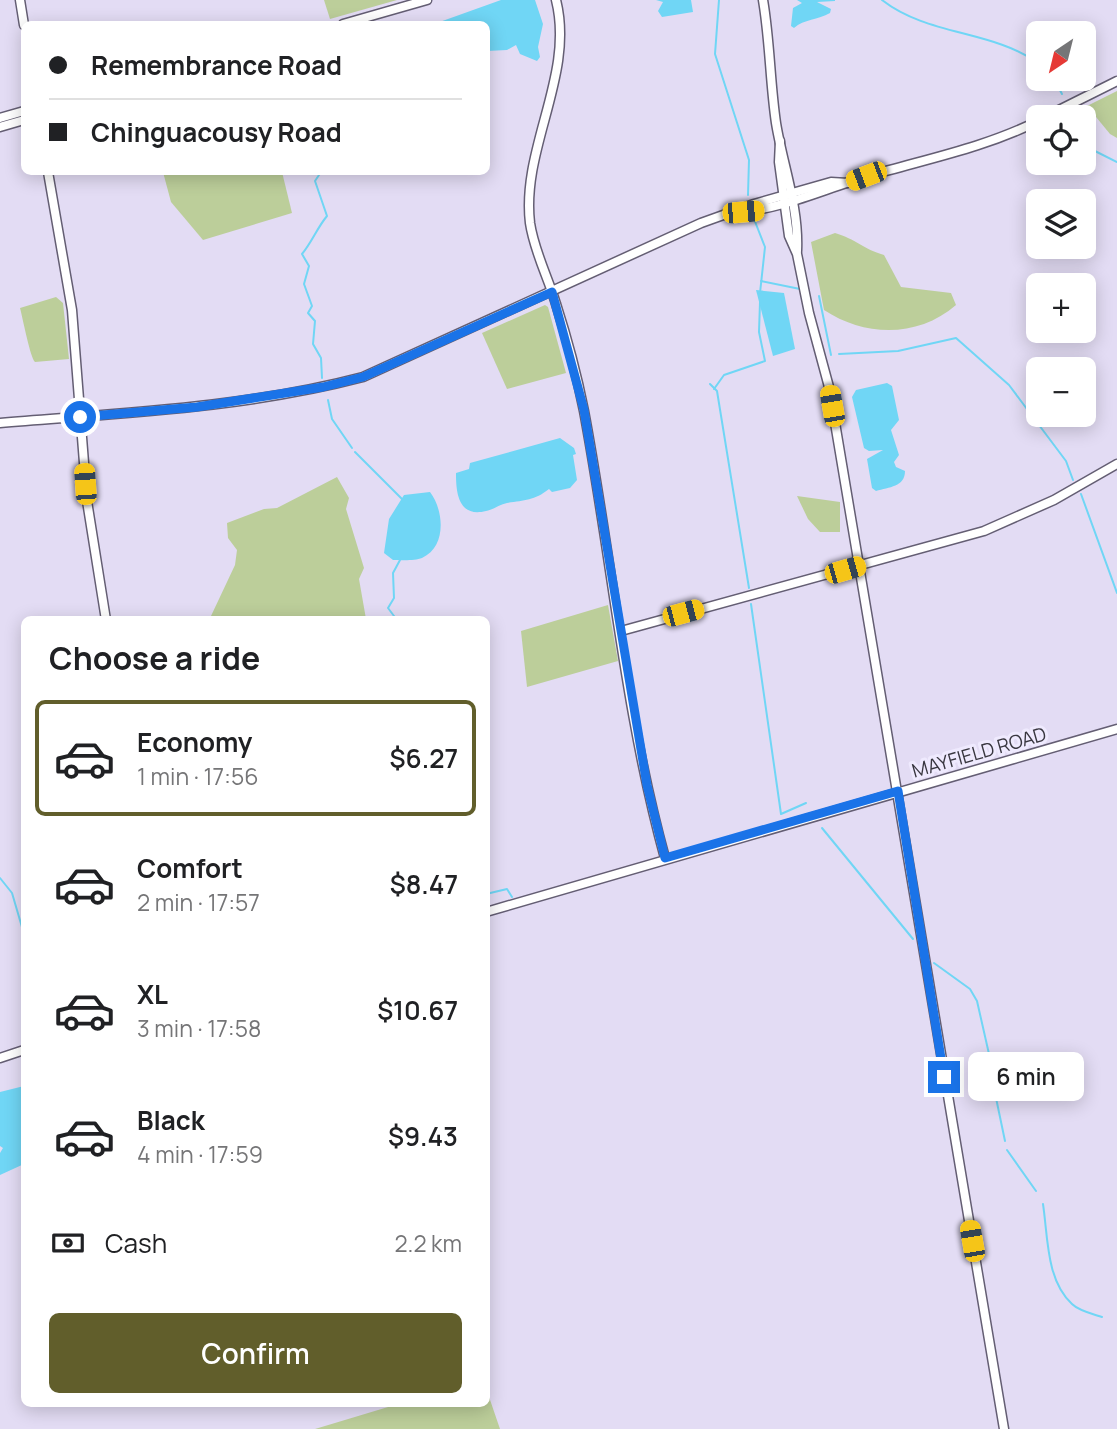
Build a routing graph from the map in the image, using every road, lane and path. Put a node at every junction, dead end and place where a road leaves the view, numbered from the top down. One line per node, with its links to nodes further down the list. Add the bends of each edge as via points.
1 (20, 0): 5 (street)
2 (427, 0): 6 (street)
3 (556, 0): 16 (street, via 559,53 529,199 532,233)
4 (763, 0): 15 (street, via 779,162)
5 (23, 21)
6 (354, 21)
7 (1117, 81): 8 (street)
8 (1069, 105)
9 (21, 112): 10 (street)
10 (0, 118)
11 (21, 121): 13 (street)
12 (1026, 126): 15 (street, via 989,142 848,183 831,182)
13 (0, 127)
14 (49, 175): 17 (street, via 72,310)
15 (788, 199): 16 (street, via 701,223); 20 (street, via 789,236 829,387)
16 (552, 292): 17 (street, via 363,377 197,407); 22 (street, via 584,410)
17 (80, 417): 18 (street); 21 (street, via 88,510)
18 (0, 423)
19 (1117, 464): 20 (street, via 1002,524)
20 (860, 565): 22 (street); 24 (street)
21 (105, 616)
22 (621, 631): 25 (street, via 649,795)
23 (1117, 729): 24 (street, MAYFIELD ROAD)
24 (898, 791): 25 (street, MAYFIELD ROAD); 29 (street)
25 (665, 858): 26 (street, MAYFIELD ROAD)
26 (490, 911)
27 (21, 1051): 28 (street)
28 (0, 1058)
29 (1004, 1429)

